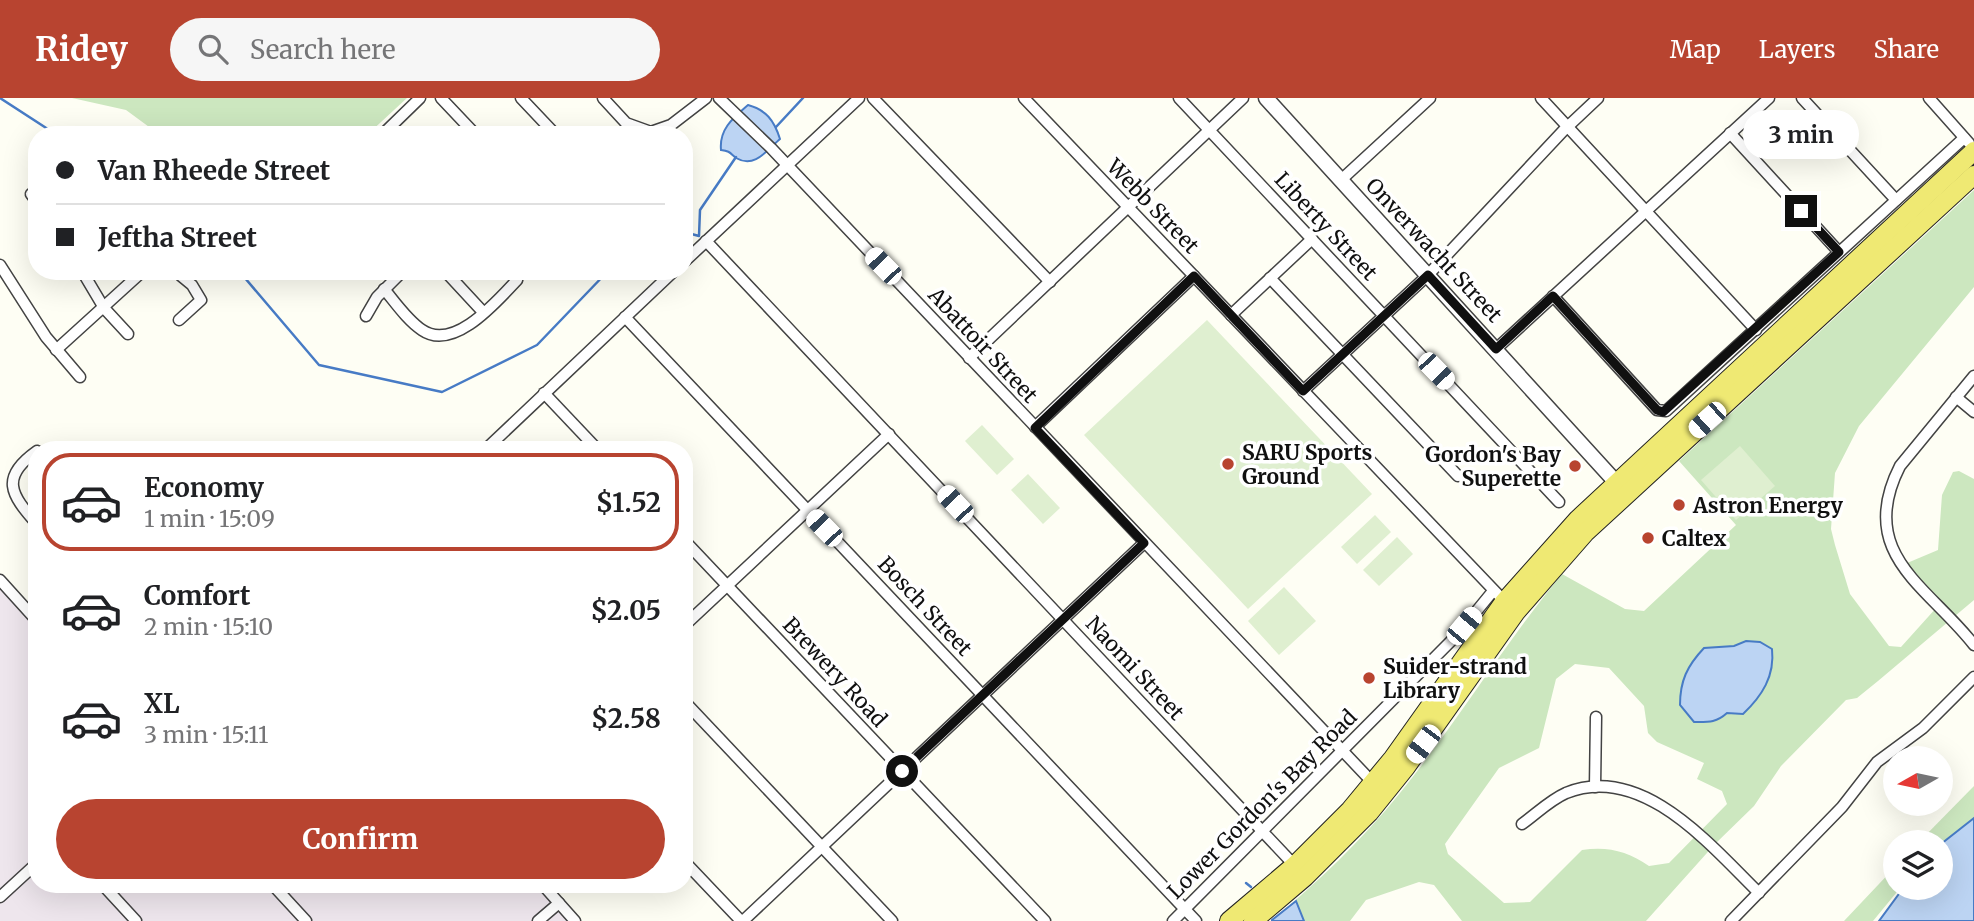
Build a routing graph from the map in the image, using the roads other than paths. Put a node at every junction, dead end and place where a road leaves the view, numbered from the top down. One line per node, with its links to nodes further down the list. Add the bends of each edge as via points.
1 (420, 98): 19 (street)
2 (441, 98): 20 (street)
3 (521, 98): 21 (street)
4 (706, 98): 23 (street)
5 (719, 98): 28 (street, Abattoir Street)
6 (859, 98): 28 (street)
7 (873, 98): 49 (street)
8 (1024, 98): 32 (street, Webb Street)
9 (1179, 98): 25 (street, Liberty Street)
10 (1243, 98): 25 (street)
11 (1266, 98): 30 (street, Onverwacht Street)
12 (1430, 98): 30 (street)
13 (1541, 98): 24 (street)
14 (1598, 98): 24 (street)
15 (1769, 98): 26 (street)
16 (1802, 98): 31 (street)
17 (1929, 98): 27 (street)
18 (606, 99): 22 (street, via 626,123)
19 (394, 126)
20 (467, 126)
21 (547, 126)
22 (634, 126)
23 (668, 126)
24 (1568, 126): 33 (street); 39 (street)
25 (1209, 130): 32 (street); 34 (street, Liberty Street)
26 (1730, 133): 33 (street); 36 (street)
27 (1971, 146): 31 (street); 65 (main road)
28 (787, 165): 35 (street); 64 (street, Abattoir Street)
29 (1974, 175): 65 (main road)
30 (1341, 180): 39 (street, Onverwacht Street)
31 (1896, 200): 36 (street)
32 (1128, 207): 40 (street, Webb Street); 49 (street)
33 (1646, 211): 51 (street); 59 (street)
34 (1312, 239): 41 (street); 55 (street, Liberty Street)
35 (706, 241): 37 (street); 73 (street, Naomi Street)
36 (1839, 252): 59 (street)
37 (693, 253)
38 (0, 265): 62 (street)
39 (1428, 275): 55 (street); 61 (street, Onverwacht Street)
40 (1194, 276): 54 (street, Webb Street); 72 (street)
41 (1270, 278): 54 (street); 63 (street)
42 (87, 280): 52 (street)
43 (134, 280): 52 (street)
44 (186, 280): 58 (street, via 201,300)
45 (394, 280): 50 (street)
46 (453, 280): 53 (street)
47 (517, 280): 53 (street)
48 (664, 280): 57 (street)
49 (1050, 282): 64 (street)
50 (384, 289): 53 (street, via 425,332 458,333); 56 (street)
51 (1553, 296): 59 (street, via 1657,410 1669,409); 61 (street)
52 (104, 308): 60 (street); 62 (street)
53 (482, 312)
54 (1231, 315): 68 (street, Webb Street)
55 (1384, 315): 63 (street); 79 (street, Liberty Street)
56 (366, 316)
57 (625, 317): 69 (street); 80 (street, Bosch Street)
58 (179, 320)
59 (1756, 330)
60 (128, 334)
61 (1496, 349): 78 (street, Onverwacht Street)
62 (56, 350): 67 (street)
63 (1342, 354): 68 (street); 77 (street)
64 (970, 358): 72 (street, Abattoir Street)
65 (1745, 374): 78 (main road)
66 (1974, 376): 70 (street)
67 (80, 377)
68 (1303, 391): 86 (street, Webb Street)
69 (544, 393): 74 (street); 75 (street)
70 (1956, 397): 71 (street); 90 (street, via 1899,466 1890,489 1887,522 1895,556 1907,576)
71 (1974, 412)
72 (1035, 428): 82 (street, Abattoir Street)
73 (889, 434): 80 (street); 89 (street, Naomi Street)
74 (494, 441)
75 (589, 441)
76 (28, 459): 81 (street, via 11,473 8,484 10,494)
77 (1458, 476)
78 (1622, 488): 86 (main road, via 1572,547); 86 (main road, via 1560,537)
79 (1559, 502)
80 (807, 509): 85 (street); 92 (street, Bosch Street)
81 (28, 514)
82 (1144, 543): 89 (street); 95 (street, Abattoir Street)
83 (693, 550): 85 (street, Brewery Road)
84 (0, 580): 87 (street)
85 (727, 586): 88 (street); 96 (street, Brewery Road)
86 (1505, 602): 95 (street, Lower Gordon's Bay Road, via 1457,635); 98 (main road)
87 (28, 611)
88 (693, 618)
89 (1063, 619): 92 (street); 100 (street, Naomi Street)
90 (1974, 645)
91 (1974, 677): 108 (street, via 1923,728 1877,761 1842,807)
92 (982, 695): 96 (street); 111 (street, Bosch Street)
93 (693, 711): 101 (street)
94 (1596, 717): 97 (street)
95 (1342, 752): 98 (street, Abattoir Street); 100 (street, Lower Gordon's Bay Road)
96 (902, 771): 101 (street); 118 (street, Brewery Road)
97 (1595, 787): 99 (street, via 1561,796); 108 (street, via 1629,792 1663,808)
98 (1379, 789): 104 (main road)
99 (1522, 824)
100 (1263, 830): 104 (street, Naomi Street); 111 (street, Lower Gordon's Bay Road)
101 (822, 847): 116 (street); 117 (street)
102 (693, 870): 116 (street)
103 (28, 871): 109 (street)
104 (1300, 871): 121 (main road); 122 (main road)
105 (110, 893): 112 (street)
106 (280, 893): 113 (street)
107 (550, 893): 110 (street)
108 (1759, 893): 123 (street)
109 (0, 897)
110 (559, 903): 114 (street); 115 (street)
111 (1185, 909): 119 (street, Lower Gordon's Bay Road); 120 (street, Bosch Street)
112 (136, 921)
113 (306, 921)
114 (538, 921)
115 (575, 921)
116 (742, 921)
117 (892, 921)
118 (1045, 921)
119 (1172, 921)
120 (1196, 921)
121 (1229, 921)
122 (1253, 921)
123 (1731, 921)

